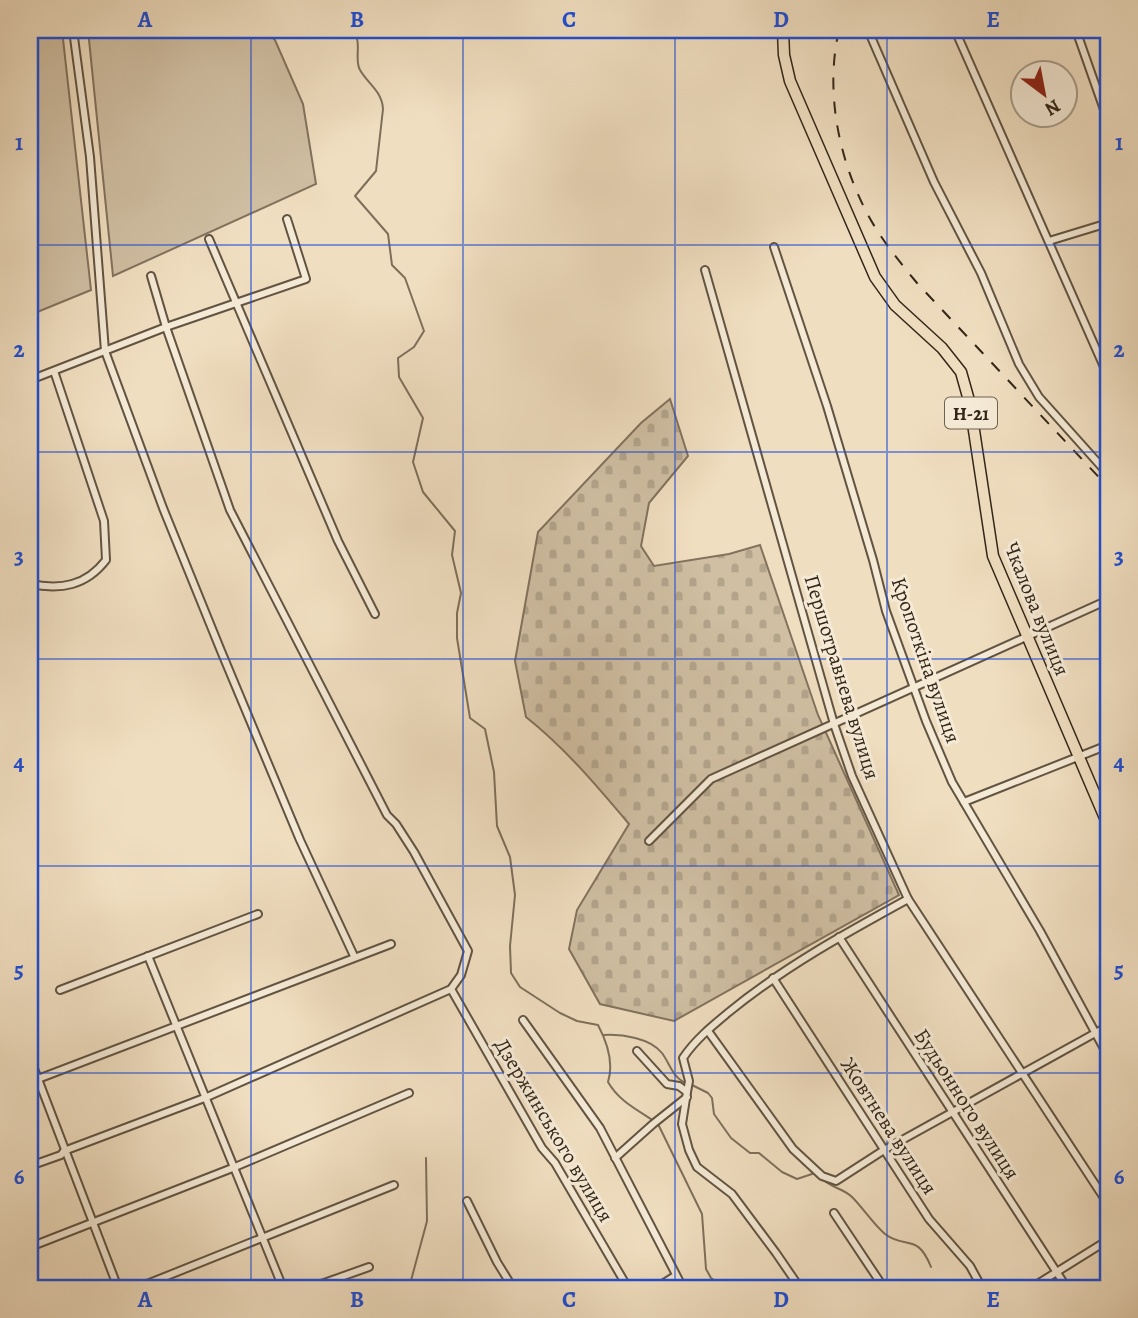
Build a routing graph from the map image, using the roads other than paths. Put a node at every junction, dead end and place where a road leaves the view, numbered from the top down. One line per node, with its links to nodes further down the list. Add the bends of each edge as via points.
1 (73, 30): 16 (street, via 90,157)
2 (783, 30): 24 (main road, Чкалова вулиця / Н-21, via 790,81 875,277 895,305 961,372 993,556)
3 (868, 30): 20 (street, via 1019,364 1040,397)
4 (955, 30): 10 (street)
5 (1076, 30): 6 (street)
6 (1108, 121)
7 (287, 219): 14 (street, via 306,279)
8 (1108, 223): 10 (street)
9 (209, 239): 14 (street)
10 (1049, 241): 18 (street)
11 (774, 247): 25 (street, Кропоткіна вулиця)
12 (705, 270): 26 (street, Першотравнева вулиця)
13 (150, 276): 15 (street)
14 (235, 304): 15 (street); 23 (street, via 338,541)
15 (166, 327): 16 (street); 39 (street, via 235,520 387,815 414,852 468,951)
16 (105, 351): 17 (street); 37 (street, via 221,652)
17 (54, 371): 19 (street); 21 (street, via 104,521 106,560 96,574 76,584)
18 (1108, 376)
19 (30, 380)
20 (1108, 474)
21 (30, 584)
22 (1108, 600): 24 (street)
23 (375, 614)
24 (1026, 637): 25 (street); 28 (main road, Чкалова вулиця / Н-21)
25 (913, 688): 26 (street); 29 (street, Кропоткіна вулиця)
26 (834, 724): 31 (street, via 711,779); 32 (street, Першотравнева вулиця, via 852,776)
27 (1108, 745): 28 (street)
28 (1077, 756): 29 (street); 30 (main road, Чкалова вулиця / Н-21)
29 (964, 802): 45 (street, Кропоткіна вулиця, via 1041,931)
30 (1108, 825)
31 (649, 841)
32 (908, 898): 34 (street); 49 (street, Першотравнева вулиця)
33 (258, 914): 36 (street)
34 (839, 937): 38 (street); 55 (street, Будьонного вулиця)
35 (391, 944): 37 (street)
36 (148, 956): 40 (street); 43 (street)
37 (354, 956): 43 (street)
38 (773, 978): 44 (street); 56 (street, Жовтнева вулиця)
39 (451, 989): 54 (street); 77 (street, Дзержинського вулиця)
40 (60, 990)
41 (523, 1020): 58 (street, via 584,1104)
42 (1108, 1026): 45 (street)
43 (177, 1027): 50 (street); 54 (street)
44 (708, 1031): 52 (street, via 683,1058); 56 (street, via 793,1149 822,1175 836,1181)
45 (1094, 1033): 47 (street, Кропоткіна вулиця); 49 (street)
46 (637, 1051): 52 (street, via 667,1084)
47 (1108, 1056)
48 (30, 1058): 50 (street)
49 (1021, 1075): 55 (street); 63 (street, Першотравнева вулиця)
50 (37, 1079): 51 (street); 57 (street)
51 (30, 1082)
52 (688, 1089): 58 (street); 80 (street, via 682,1124 697,1167 732,1194)
53 (409, 1093): 60 (street)
54 (207, 1097): 57 (street); 60 (street)
55 (952, 1114): 56 (street); 70 (street, Будьонного вулиця)
56 (884, 1150): 82 (street, Жовтнева вулиця)
57 (64, 1151): 59 (street); 65 (street)
58 (615, 1158): 71 (street)
59 (30, 1166)
60 (234, 1167): 65 (street); 66 (street)
61 (394, 1185): 66 (street)
62 (467, 1200): 76 (street)
63 (1108, 1204)
64 (834, 1213): 81 (street)
65 (93, 1224): 68 (street); 72 (street)
66 (263, 1237): 73 (street); 74 (street)
67 (1108, 1240): 70 (street)
68 (30, 1247)
69 (369, 1267): 75 (street)
70 (1056, 1272): 83 (street); 84 (street, Будьонного вулиця)
71 (675, 1276): 78 (street); 79 (street)
72 (118, 1288)
73 (137, 1288)
74 (283, 1288)
75 (310, 1288)
76 (513, 1288)
77 (628, 1288)
78 (656, 1288)
79 (683, 1288)
80 (800, 1288)
81 (884, 1288)
82 (982, 1288)
83 (1031, 1288)
84 (1067, 1288)

